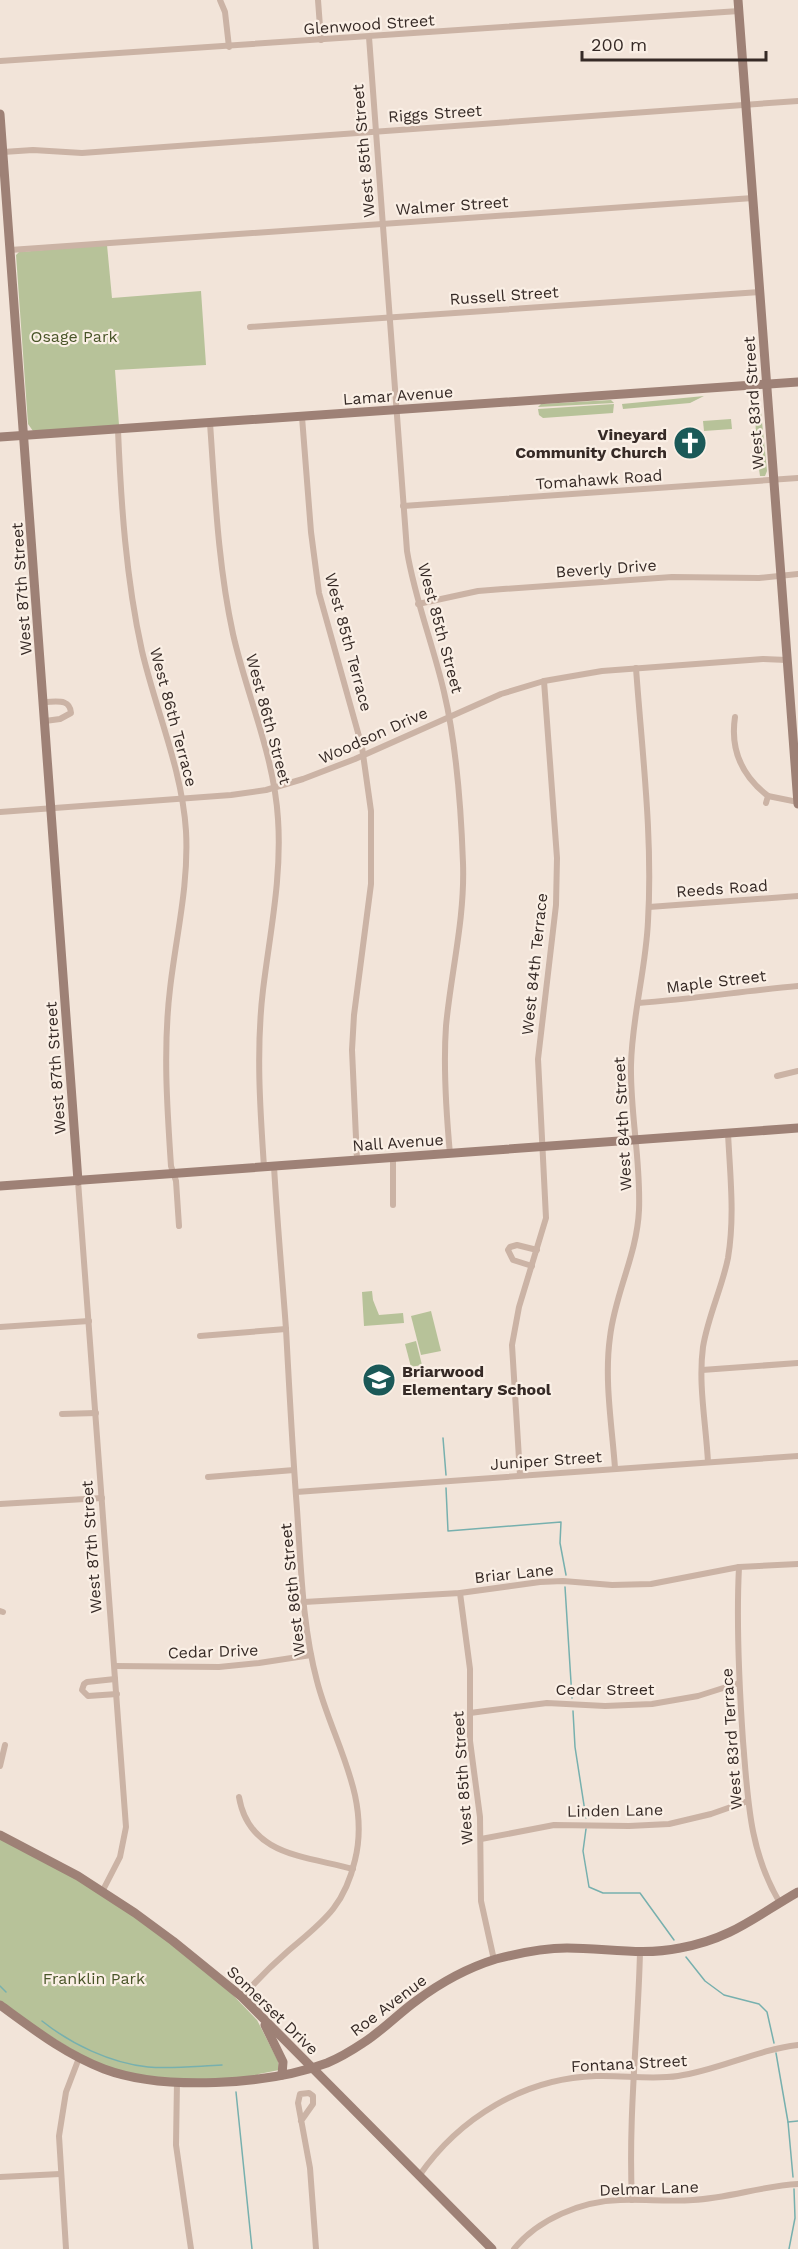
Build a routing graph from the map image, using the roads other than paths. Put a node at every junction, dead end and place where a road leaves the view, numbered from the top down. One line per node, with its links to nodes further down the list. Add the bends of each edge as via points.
1 (220, 0): 7 (street)
2 (318, 0): 6 (street)
3 (738, 0): 4 (street, West 83rd Street)
4 (739, 11): 5 (street, Glenwood Street); 10 (street, West 83rd Street)
5 (369, 37): 6 (street, Glenwood Street); 12 (street, West 85th Street)
6 (321, 40): 7 (street, Glenwood Street)
7 (229, 47): 8 (street, Glenwood Street)
8 (0, 61)
9 (798, 101): 10 (street, Riggs Street)
10 (746, 105): 12 (street, Riggs Street); 15 (street, West 83rd Street)
11 (0, 114): 13 (street, West 87th Street)
12 (374, 131): 13 (street, Riggs Street, via 82,153); 16 (street, West 85th Street)
13 (3, 152): 14 (street, West 87th Street)
14 (2, 177): 17 (street, West 87th Street)
15 (753, 198): 16 (street, Walmer Street); 19 (street, West 83rd Street)
16 (382, 223): 18 (street, Walmer Street); 20 (street, West 85th Street)
17 (4, 226): 18 (street, West 87th Street)
18 (10, 250): 28 (street, West 87th Street)
19 (759, 292): 20 (street, Russell Street); 23 (street, West 83rd Street)
20 (389, 317): 21 (street, Russell Street); 24 (street, West 85th Street)
21 (250, 327)
22 (798, 382): 23 (street, Lamar Avenue)
23 (766, 385): 24 (street, Lamar Avenue); 31 (street, West 83rd Street)
24 (395, 410): 25 (street, Lamar Avenue); 32 (street, West 85th Street)
25 (302, 417): 26 (street, Lamar Avenue); 43 (street, West 85th Terrace, via 319,593)
26 (210, 423): 27 (street, Lamar Avenue); 44 (street, West 86th Street, via 225,595 266,744)
27 (118, 430): 28 (street, Lamar Avenue); 45 (street, West 86th Terrace, via 135,613)
28 (25, 436): 29 (street, Lamar Avenue); 39 (street, West 87th Street)
29 (0, 437)
30 (798, 478): 31 (street, Tomahawk Road)
31 (774, 480): 32 (street, Tomahawk Road); 34 (street, West 83rd Street)
32 (403, 506): 35 (street, West 85th Street)
33 (798, 574): 34 (street, Beverly Drive)
34 (781, 576): 35 (street, Beverly Drive, via 672,577 503,589); 36 (street, West 83rd Street)
35 (418, 604): 40 (street, West 85th Street)
36 (787, 660): 37 (street, Woodson Drive); 46 (street, West 83rd Street, via 792,674)
37 (636, 668): 38 (street, Woodson Drive); 50 (street, West 84th Street, via 648,831)
38 (544, 681): 40 (street, Woodson Drive); 58 (street, West 84th Terrace, via 557,887 538,1059)
39 (44, 702): 42 (street, West 87th Street); 42 (street, via 67,703 71,713 60,720)
40 (449, 716): 43 (street, Woodson Drive); 59 (street, West 85th Street, via 456,759 464,886 444,1057)
41 (735, 717): 46 (street, via 733,739 738,760 749,778 767,800)
42 (45, 721): 47 (street, West 87th Street)
43 (363, 755): 44 (street, Woodson Drive); 61 (street, West 85th Terrace, via 372,854 352,1050)
44 (274, 788): 45 (street, Woodson Drive); 62 (street, West 86th Street, via 279,873 259,1053 259,1088)
45 (182, 799): 47 (street, Woodson Drive); 63 (street, West 86th Terrace, via 185,886 167,1024 166,1098)
46 (798, 803)
47 (52, 808): 48 (street, Woodson Drive); 64 (street, West 87th Street)
48 (0, 812)
49 (798, 896): 50 (street, Reeds Road)
50 (649, 907): 52 (street, West 84th Street)
51 (798, 986): 52 (street, Maple Street)
52 (638, 1003): 57 (street, West 84th Street, via 631,1066)
53 (798, 1071): 54 (street)
54 (777, 1076)
55 (798, 1128): 56 (street, Nall Avenue)
56 (728, 1133): 57 (street, Nall Avenue); 75 (street, via 733,1200 731,1238 707,1330)
57 (635, 1140): 58 (street, Nall Avenue); 80 (street, West 84th Street, via 638,1228 613,1319 608,1359)
58 (543, 1147): 59 (street, Nall Avenue); 68 (street, West 84th Terrace, via 547,1208)
59 (450, 1154): 60 (street, Nall Avenue)
60 (393, 1157): 61 (street, Nall Avenue); 66 (street)
61 (357, 1160): 62 (street, Nall Avenue)
62 (269, 1166): 63 (street, Nall Avenue); 72 (street, West 86th Street)
63 (173, 1173): 64 (street, Nall Avenue); 67 (street, West 86th Terrace)
64 (78, 1181): 65 (street, Nall Avenue); 70 (street, West 87th Street)
65 (0, 1186)
66 (393, 1205)
67 (179, 1226)
68 (537, 1250): 69 (street, West 84th Terrace); 69 (street, via 517,1245 508,1250 513,1260)
69 (532, 1266): 82 (street, West 84th Terrace, via 512,1345)
70 (89, 1321): 71 (street); 76 (street, West 87th Street)
71 (0, 1327)
72 (286, 1329): 73 (street); 81 (street, West 86th Street)
73 (200, 1336)
74 (798, 1363): 75 (street)
75 (702, 1370): 79 (street)
76 (96, 1413): 77 (street); 85 (street, West 87th Street)
77 (62, 1414)
78 (798, 1456): 79 (street, Juniper Street)
79 (708, 1462): 80 (street, Juniper Street)
80 (615, 1468): 82 (street, Juniper Street)
81 (294, 1470): 83 (street); 84 (street, West 86th Street)
82 (520, 1475): 84 (street, Juniper Street)
83 (208, 1477)
84 (296, 1492): 90 (street, West 86th Street)
85 (102, 1498): 86 (street); 92 (street, West 87th Street)
86 (0, 1504)
87 (798, 1564): 88 (street, Briar Lane)
88 (739, 1568): 89 (street, Briar Lane, via 651,1584 550,1582); 94 (street, West 83rd Terrace)
89 (460, 1593): 90 (street, Briar Lane); 96 (street, West 85th Street, via 469,1658)
90 (304, 1602): 91 (street, West 86th Street)
91 (311, 1655): 92 (street, Cedar Drive, via 219,1667); 103 (street, West 86th Street, via 357,1801 358,1837)
92 (115, 1666): 93 (street, West 87th Street)
93 (116, 1679): 95 (street, West 87th Street); 95 (street, via 87,1682 82,1690 88,1696)
94 (739, 1683): 96 (street, Cedar Street, via 698,1696 652,1704 547,1703); 100 (street, West 83rd Terrace)
95 (117, 1694): 104 (street, West 87th Street, via 126,1836)
96 (470, 1713): 102 (street, West 85th Street)
97 (5, 1745): 98 (street)
98 (0, 1766)
99 (239, 1797): 103 (street, via 250,1827 267,1843 289,1853)
100 (748, 1802): 102 (street, Linden Lane, via 669,1824 554,1825); 106 (street, West 83rd Terrace, via 757,1856)
101 (0, 1835): 104 (street, Somerset Drive)
102 (481, 1839): 108 (street, West 85th Street, via 481,1901)
103 (353, 1869): 109 (street, West 86th Street, via 330,1914)
104 (102, 1892): 109 (street, Somerset Drive, via 173,1941)
105 (798, 1892): 106 (street, Roe Avenue)
106 (780, 1903): 107 (street, Roe Avenue, via 727,1935 681,1948)
107 (640, 1952): 108 (street, Roe Avenue, via 567,1948); 116 (street)
108 (494, 1960): 114 (street, Roe Avenue, via 451,1978 364,2043)
109 (242, 1997): 111 (street, Somerset Drive)
110 (0, 2005): 113 (street, Roe Avenue)
111 (260, 2015): 114 (street, Somerset Drive); 115 (street, via 283,2061)
112 (798, 2045): 116 (street, Fontana Street, via 759,2052 687,2075)
113 (79, 2058): 117 (street, Roe Avenue, via 132,2077); 119 (street, via 62,2111)
114 (311, 2068): 115 (street, Roe Avenue); 120 (street, Somerset Drive)
115 (282, 2075): 117 (street, Roe Avenue, via 250,2080)
116 (633, 2077): 120 (street, Fontana Street, via 578,2077 519,2093 485,2110 466,2125); 123 (street)
117 (177, 2081): 125 (street, via 176,2145)
118 (301, 2121): 126 (street, via 314,2195)
119 (60, 2174): 121 (street); 124 (street)
120 (418, 2176): 127 (street, Somerset Drive)
121 (0, 2177)
122 (798, 2184): 123 (street, Delmar Lane, via 694,2200)
123 (632, 2200): 128 (street, Delmar Lane, via 572,2209 540,2226)
124 (66, 2249)
125 (191, 2249)
126 (316, 2249)
127 (492, 2249)
128 (514, 2249)

